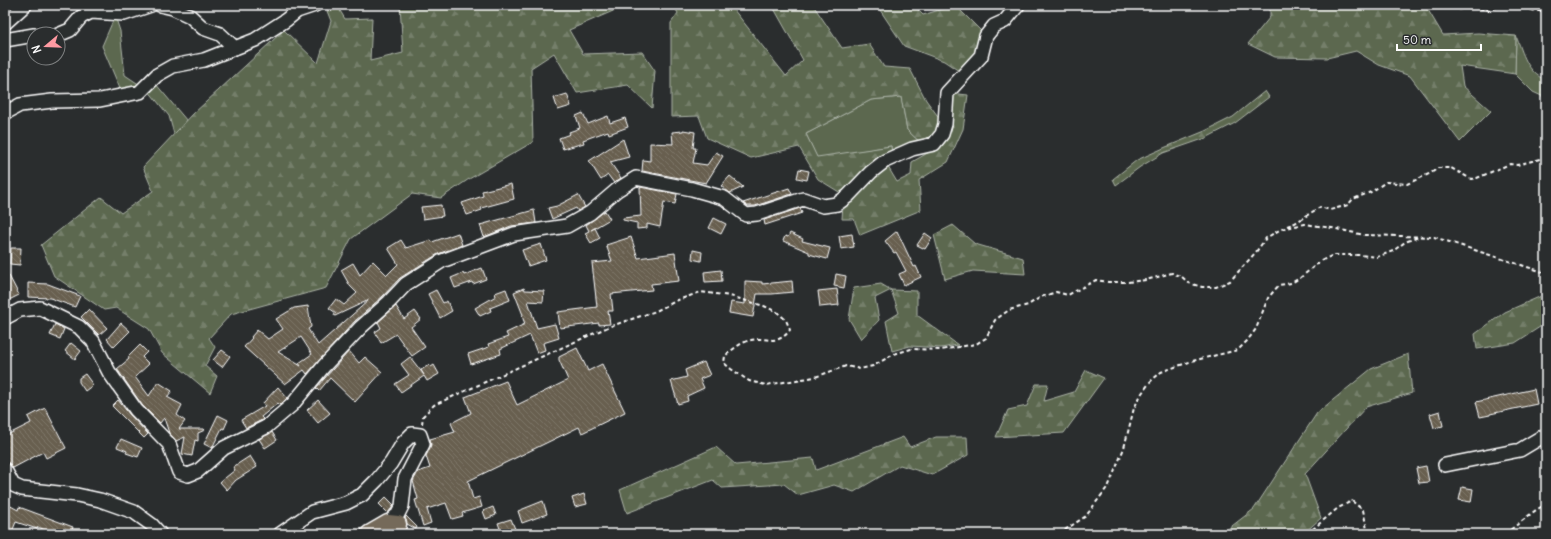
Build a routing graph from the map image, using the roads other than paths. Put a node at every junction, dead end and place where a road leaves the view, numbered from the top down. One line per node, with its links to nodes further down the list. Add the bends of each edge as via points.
1 (25, 5): 6 (street)
2 (151, 5): 7 (street, via 124,14 91,12 81,17)
3 (160, 5): 10 (street, via 190,16 203,28 220,34)
4 (314, 5): 10 (street, via 297,11 255,40)
5 (1018, 5): 12 (street, via 1005,21 994,26 986,36 981,56 947,92 945,124 942,134 934,144 912,149 885,161 837,204 823,206 803,199 757,214 746,215 724,198 692,188 636,178 590,213 566,226 514,234 442,261 406,284 324,366 292,405 266,427 224,448 198,471 188,475 179,472 169,444 136,410 109,372 93,341 79,327 40,308 20,310)
6 (5, 23)
7 (66, 32)
8 (26, 36): 9 (street)
9 (5, 40)
10 (235, 48): 11 (street, via 204,60 173,66 157,75 140,92 133,94 100,100 20,105)
11 (5, 113)
12 (5, 318)
13 (1546, 436): 14 (street, via 1520,450)
14 (1446, 465)
15 (5, 470): 17 (street, via 13,485 22,489 100,500 134,512)
16 (392, 528): 18 (street, via 402,506 405,479 422,444 420,435 412,434 391,463 362,495 346,503 312,512); 19 (main road)
17 (160, 534)
18 (280, 534)
19 (369, 534)

